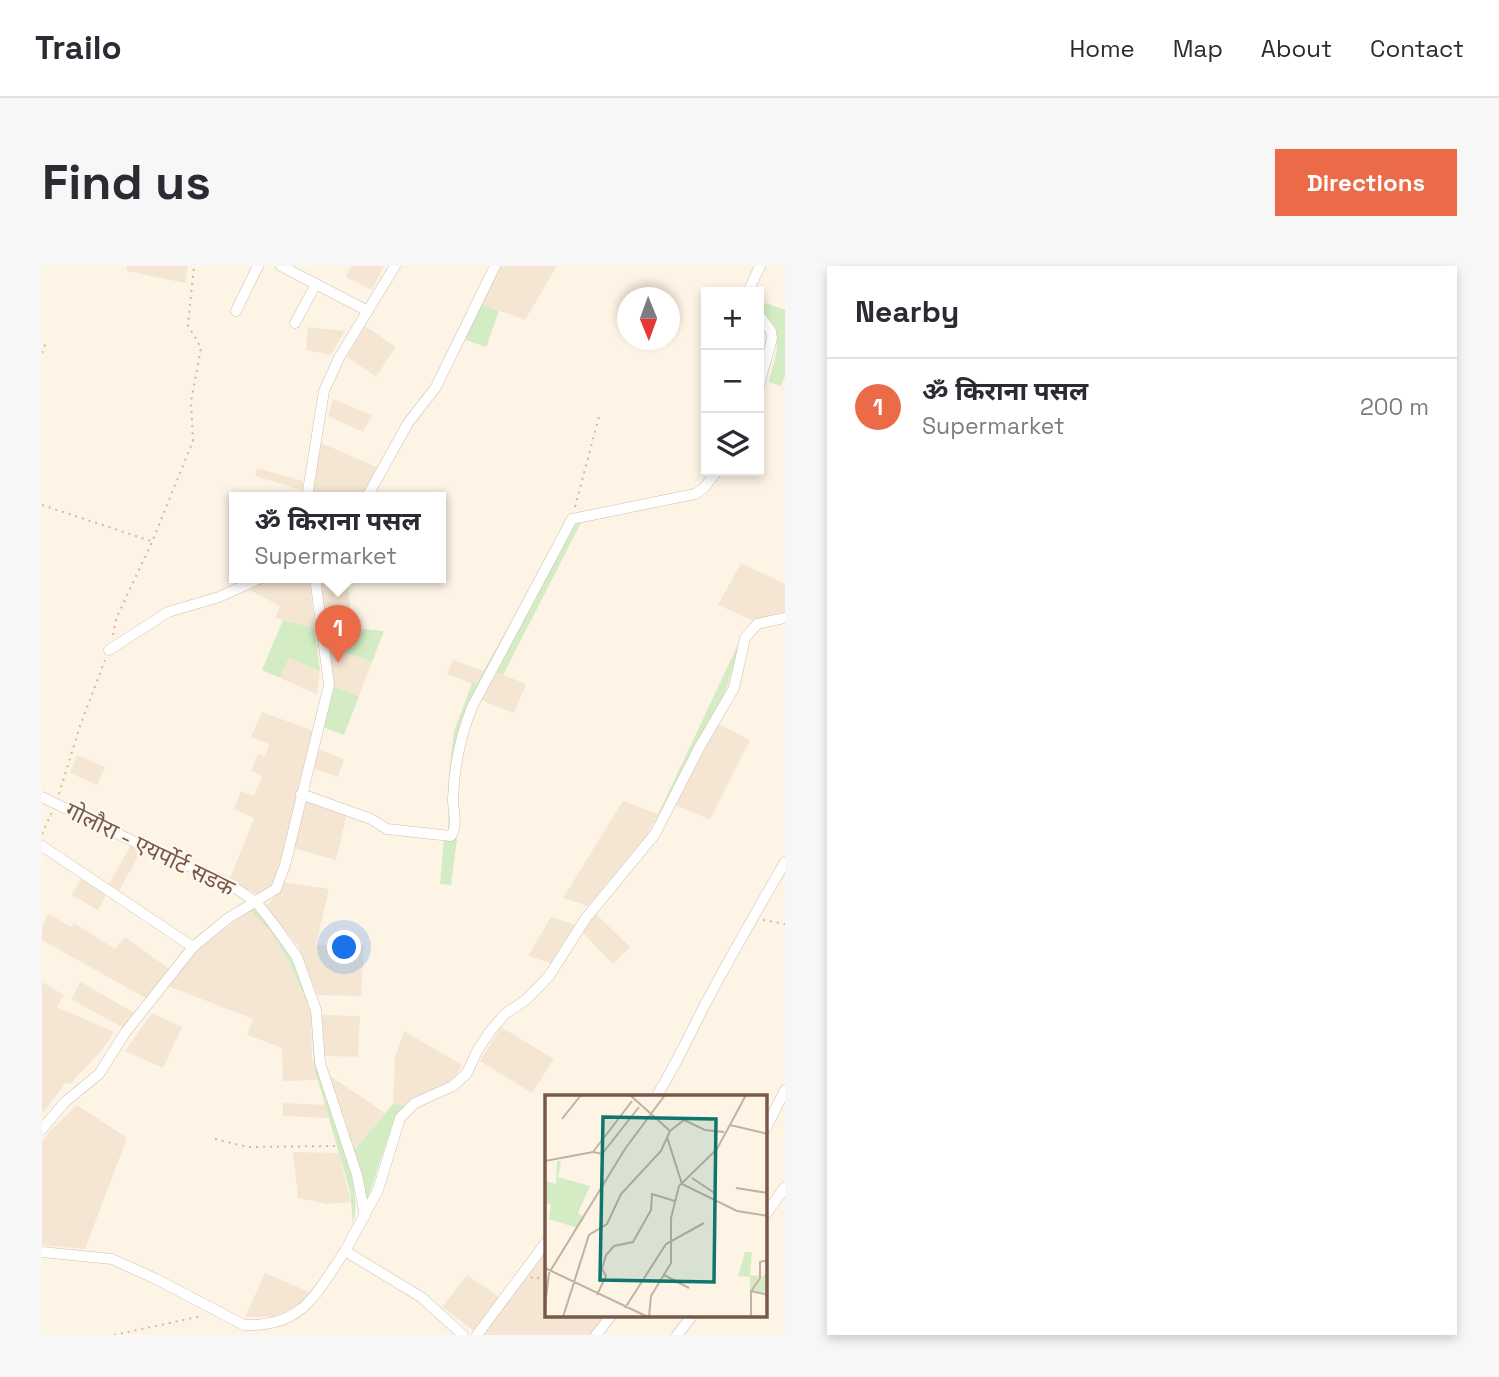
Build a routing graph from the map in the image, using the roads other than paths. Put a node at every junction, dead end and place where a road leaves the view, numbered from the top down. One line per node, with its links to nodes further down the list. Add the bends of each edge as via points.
1 (258, 266): 8 (street)
2 (281, 266): 6 (street)
3 (395, 266): 9 (street)
4 (495, 266): 15 (street, via 436,387 408,423)
5 (760, 266): 7 (street)
6 (316, 284): 9 (street); 11 (street)
7 (750, 287)
8 (236, 311)
9 (368, 311): 14 (street, via 324,391)
10 (764, 322): 12 (street, via 772,339)
11 (295, 323)
12 (764, 367)
13 (714, 476): 20 (street, via 695,494 572,519 461,734 451,836 387,829)
14 (308, 492)
15 (370, 492)
16 (250, 583): 19 (street, via 168,612)
17 (315, 583): 20 (street, via 329,685)
18 (785, 618): 32 (street, via 757,624 745,638 734,688 655,834 586,918 549,976 505,1014 477,1051 467,1073 453,1086 415,1103 400,1118)
19 (109, 650)
20 (301, 794): 24 (street, via 276,888)
21 (42, 797): 24 (street, गोलौरा - एयर्पोर्ट सडक, via 228,883)
22 (42, 846): 25 (street)
23 (785, 862): 27 (street)
24 (257, 903): 25 (street, via 227,919); 32 (street, गोलौरा - एयर्पोर्ट सडक, via 298,957 316,1010 320,1062 357,1175)
25 (193, 947): 29 (street, via 99,1074)
26 (785, 1090): 28 (street)
27 (657, 1095)
28 (768, 1124)
29 (42, 1129)
30 (785, 1186): 31 (street)
31 (768, 1211)
32 (365, 1217): 34 (street)
33 (545, 1244): 39 (street)
34 (345, 1251): 35 (street, via 305,1306 291,1317 244,1325 112,1259); 38 (street, via 421,1297)
35 (42, 1252)
36 (609, 1318): 40 (street)
37 (690, 1318): 41 (street)
38 (463, 1335)
39 (477, 1335)
40 (596, 1335)
41 (677, 1335)

